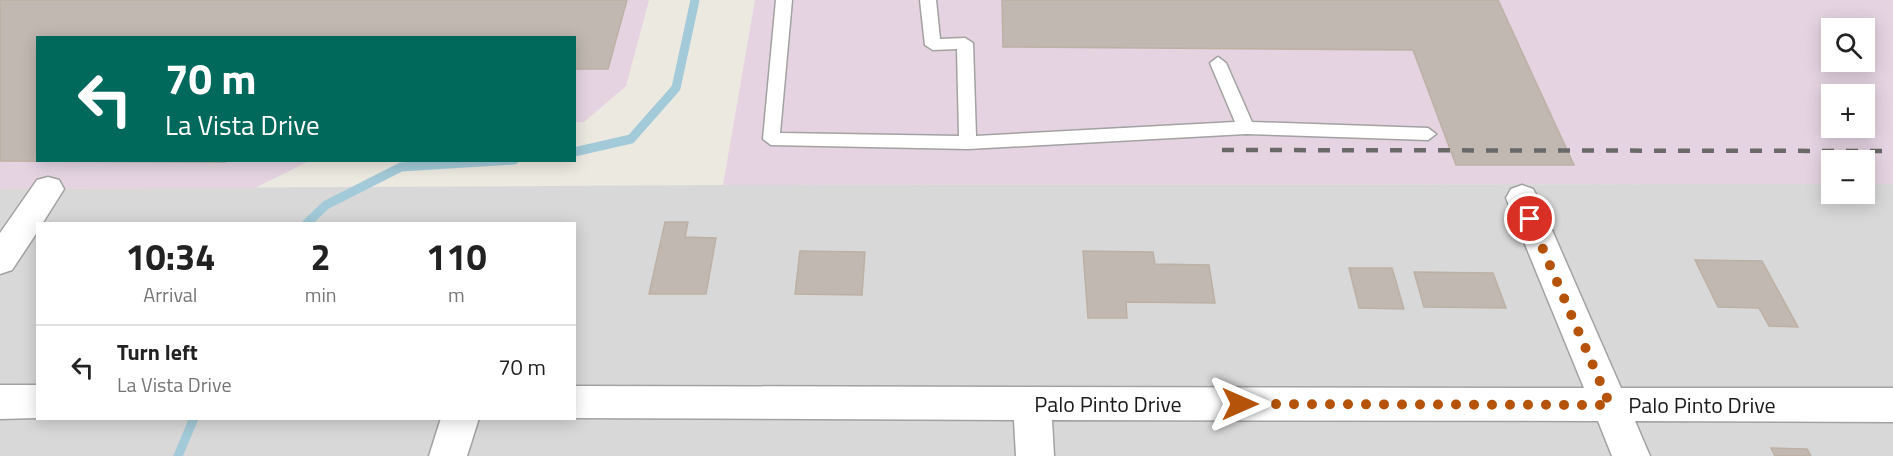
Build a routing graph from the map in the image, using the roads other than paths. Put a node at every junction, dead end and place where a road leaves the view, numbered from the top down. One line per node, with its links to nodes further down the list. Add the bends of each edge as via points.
1 (784, 0): 6 (lane, via 771,139)
2 (928, 0): 6 (lane, via 933,45 965,43)
3 (1218, 63): 4 (lane)
4 (1246, 128): 5 (lane); 6 (lane)
5 (1428, 134)
6 (968, 143)
7 (48, 189): 9 (street)
8 (1522, 198): 14 (street)
9 (0, 260)
10 (0, 402): 11 (street)
11 (36, 402)
12 (576, 403): 13 (street, Palo Pinto Drive)
13 (1032, 404): 14 (street, Palo Pinto Drive); 18 (street)
14 (1610, 405): 15 (street, Palo Pinto Drive); 19 (street)
15 (1893, 405)
16 (459, 420): 17 (street)
17 (448, 456)
18 (1035, 456)
19 (1631, 456)

